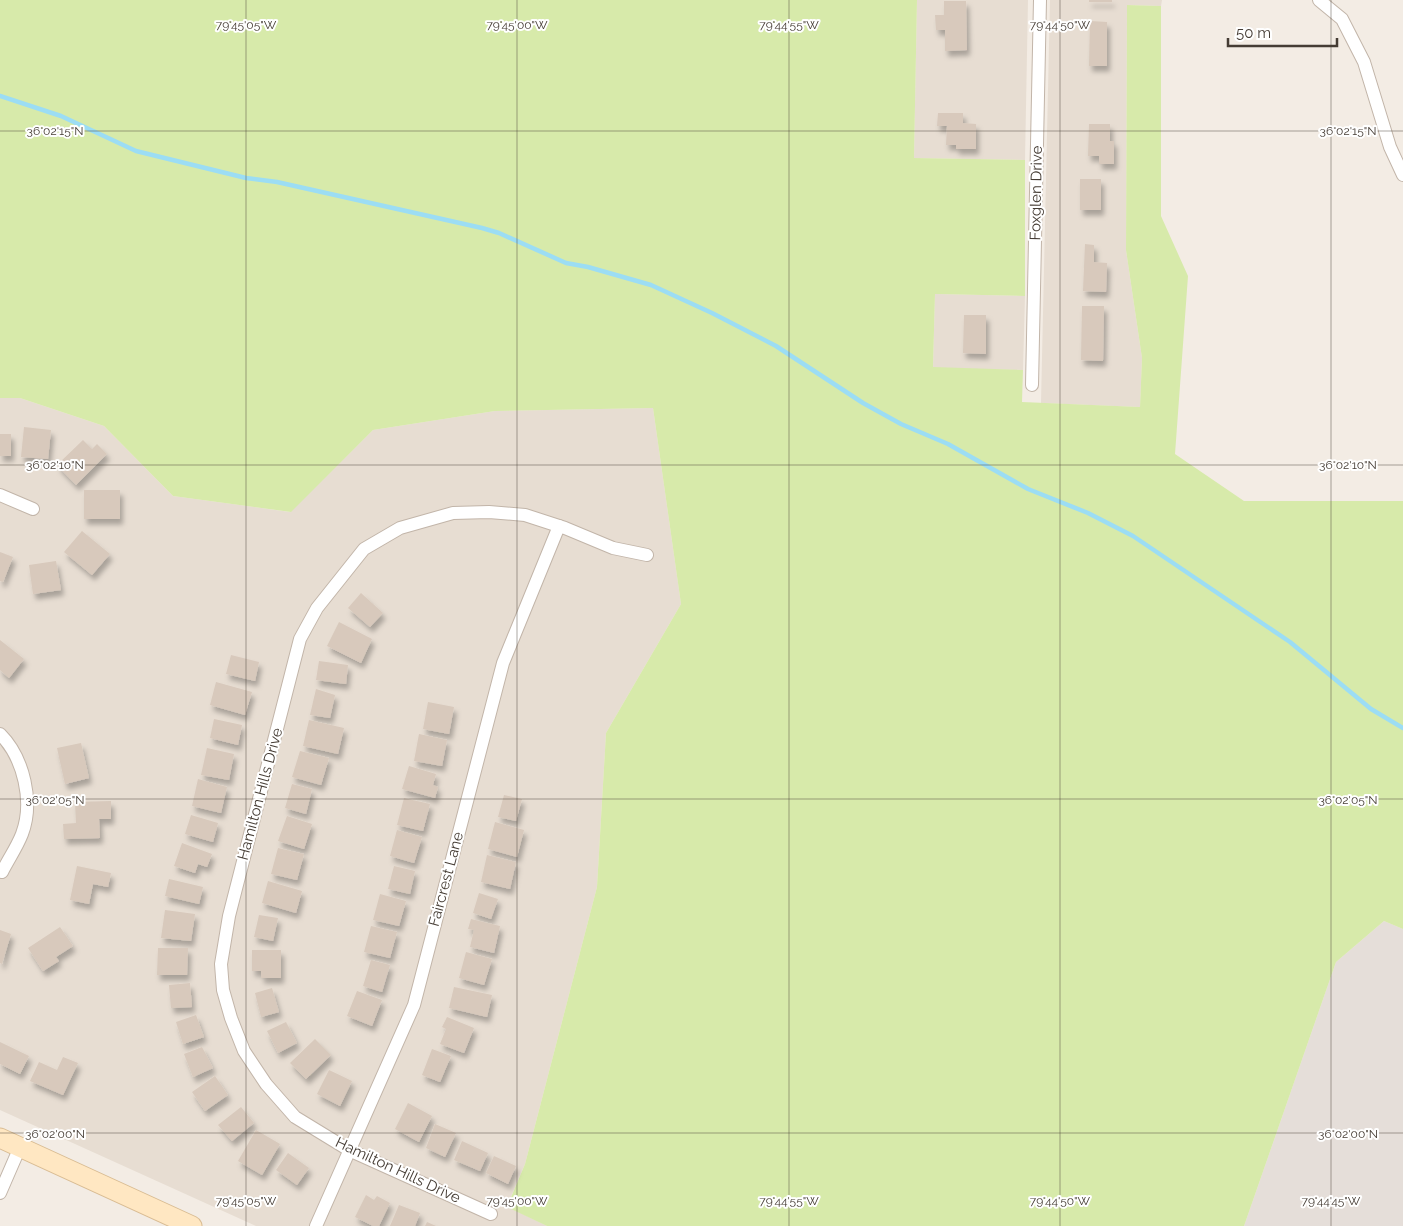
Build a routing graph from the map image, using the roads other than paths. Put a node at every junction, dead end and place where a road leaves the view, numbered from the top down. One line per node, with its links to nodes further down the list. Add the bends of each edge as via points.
1 (1040, 0): 4 (street, Foxglen Drive)
2 (1318, 0): 3 (street, via 1342,19 1364,62 1390,147)
3 (1403, 175)
4 (1032, 386)
5 (0, 495): 6 (street)
6 (33, 509)
7 (559, 526): 8 (street, Hamilton Hills Drive, via 613,548); 13 (street, Faircrest Lane, via 503,663 414,1005); 13 (street, Hamilton Hills Drive, via 524,515 489,512 453,513 400,528 364,549 317,608 300,639 229,916 221,964 223,990 244,1051 266,1084 295,1117)
8 (647, 555)
9 (0, 734): 10 (street, via 22,768 27,800 22,834)
10 (2, 872)
11 (0, 1138): 12 (main road)
12 (20, 1147): 14 (street); 16 (main road)
13 (349, 1150): 15 (street, Hamilton Hills Drive); 17 (street, Faircrest Lane)
14 (0, 1193)
15 (491, 1214)
16 (192, 1226)
17 (316, 1226)

